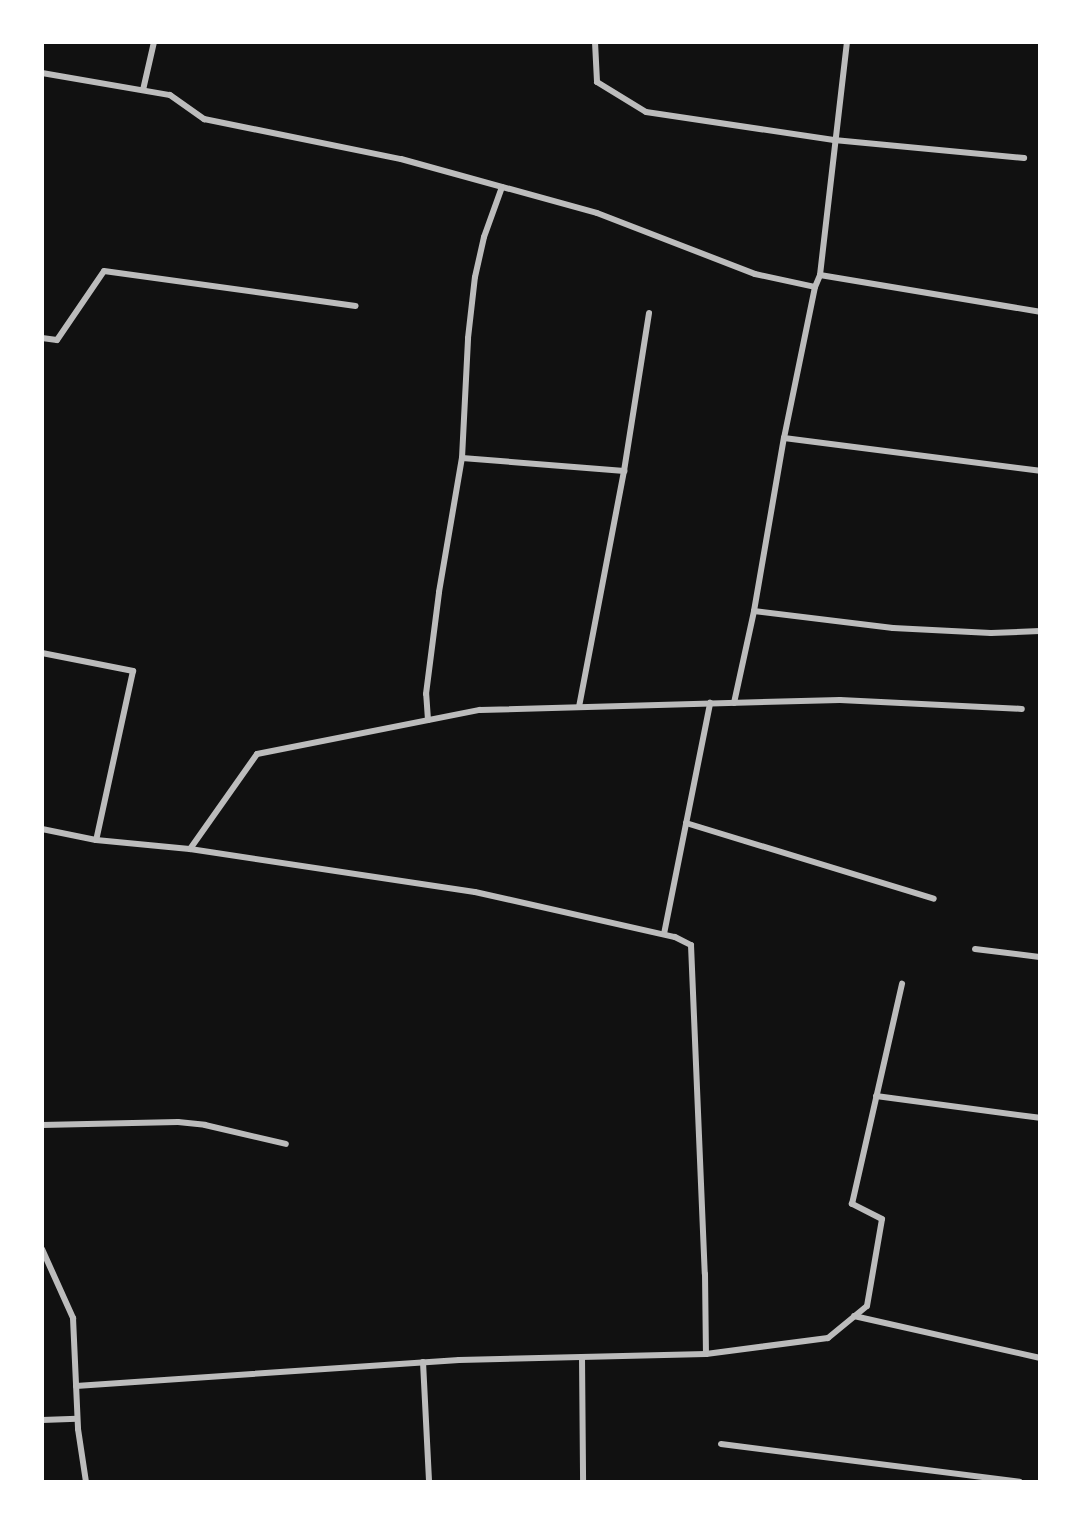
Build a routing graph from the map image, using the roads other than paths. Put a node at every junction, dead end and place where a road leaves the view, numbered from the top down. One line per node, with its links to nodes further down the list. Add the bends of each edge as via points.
1 (154, 42): 5 (street)
2 (595, 42): 6 (street, via 597,82 646,112)
3 (847, 42): 6 (street)
4 (42, 72): 5 (street)
5 (143, 90): 8 (street, via 170,95 204,119 401,159)
6 (834, 140): 7 (street); 9 (street)
7 (1024, 158)
8 (502, 187): 10 (street, via 597,213 755,274); 16 (street, via 475,277)
9 (820, 275): 10 (street); 12 (street)
10 (815, 286): 15 (street)
11 (356, 306): 14 (street, via 104,271 57,340)
12 (1040, 312)
13 (649, 313): 17 (street)
14 (42, 338)
15 (784, 438): 18 (street); 19 (street)
16 (462, 458): 17 (street); 26 (street, via 439,592 426,694)
17 (624, 471): 24 (street)
18 (1040, 471)
19 (754, 611): 20 (street, via 893,628); 23 (street)
20 (1040, 631)
21 (42, 653): 29 (street, via 133,671)
22 (710, 703): 23 (street); 24 (street); 27 (street)
23 (734, 703): 25 (street, via 840,700)
24 (579, 707): 26 (street, via 480,710)
25 (1022, 709)
26 (428, 720): 30 (street, via 257,754)
27 (686, 823): 31 (street); 32 (street)
28 (42, 829): 29 (street)
29 (96, 840): 30 (street)
30 (190, 849): 32 (street, via 475,892)
31 (934, 899)
32 (664, 934): 42 (street, via 691,945)
33 (975, 949): 34 (street)
34 (1040, 957)
35 (902, 984): 36 (street)
36 (876, 1096): 37 (street); 41 (street, via 852,1204 882,1219 867,1306)
37 (1040, 1118)
38 (42, 1125): 39 (street, via 178,1122)
39 (286, 1144)
40 (42, 1249): 46 (street, via 73,1318)
41 (854, 1316): 42 (street, via 828,1338); 44 (street)
42 (706, 1354): 43 (street)
43 (582, 1357): 45 (street); 52 (street)
44 (1040, 1358)
45 (423, 1362): 46 (street); 51 (street)
46 (76, 1386): 47 (street)
47 (77, 1419): 48 (street); 50 (street)
48 (42, 1420)
49 (721, 1444): 53 (street)
50 (86, 1482)
51 (429, 1482)
52 (583, 1482)
53 (1020, 1482)

